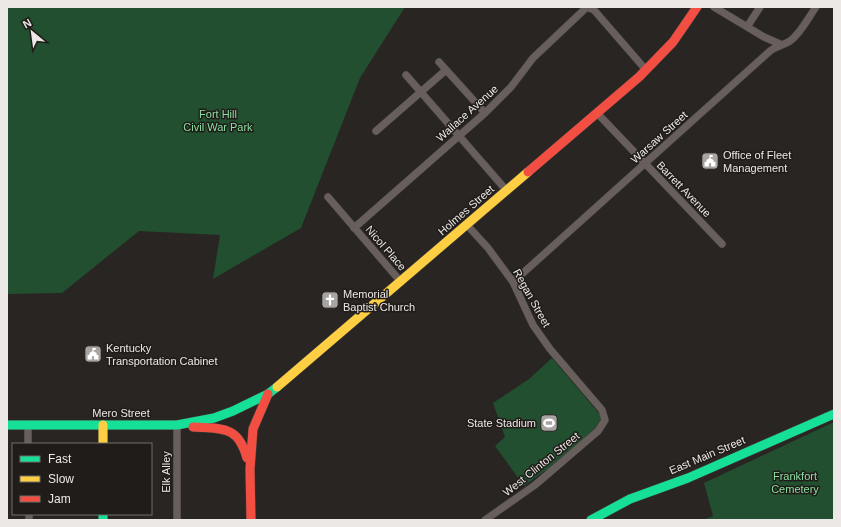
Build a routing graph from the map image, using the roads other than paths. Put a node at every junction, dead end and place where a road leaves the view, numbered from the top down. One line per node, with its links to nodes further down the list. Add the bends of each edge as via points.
1 (587, 7): 10 (street, via 594,10); 13 (street, Wallace Avenue, via 533,58 511,87)
2 (697, 7): 10 (main road, Holmes Street, via 673,42)
3 (714, 7): 6 (street)
4 (760, 7): 6 (street)
5 (816, 7): 7 (street, Warsaw Street, via 795,36 789,42)
6 (747, 27): 7 (street)
7 (780, 44): 17 (street, Warsaw Street)
8 (439, 62): 9 (street)
9 (446, 70): 12 (street); 13 (street)
10 (646, 70): 14 (main road, Holmes Street)
11 (406, 74): 12 (street)
12 (421, 92): 15 (street); 16 (street)
13 (485, 113): 16 (street, Wallace Avenue)
14 (597, 114): 17 (street, Barrett Avenue); 18 (main road, Holmes Street)
15 (376, 131)
16 (459, 136): 18 (street); 21 (street, Wallace Avenue)
17 (645, 164): 22 (street, Barrett Avenue); 24 (street, Warsaw Street)
18 (507, 191): 20 (main road, Holmes Street)
19 (328, 197): 21 (street, Nicol Place)
20 (467, 225): 23 (main road, Holmes Street); 24 (street, Regan Street)
21 (354, 228): 23 (street, Nicol Place)
22 (722, 244)
23 (401, 282): 25 (main road, Holmes Street)
24 (513, 282): 28 (street, Regan Street, via 533,325 550,349 597,401 605,414)
25 (268, 394): 26 (main road, Holmes Street); 35 (main road, via 253,430)
26 (233, 411): 30 (main road, Mero Street, via 203,421)
27 (834, 414): 39 (main road, East Main Street, via 688,478 630,499)
28 (605, 420): 38 (street, West Clinton Street, via 598,431 535,486)
29 (103, 425): 30 (main road, Mero Street); 32 (main road, Mero Street); 34 (main road)
30 (177, 425): 35 (main road, via 234,432 243,442); 36 (street, Elk Alley)
31 (7, 426): 32 (main road, Mero Street)
32 (28, 426): 33 (street)
33 (28, 443)
34 (103, 443)
35 (250, 469): 37 (main road)
36 (177, 520)
37 (251, 520)
38 (485, 520)
39 (590, 520)

